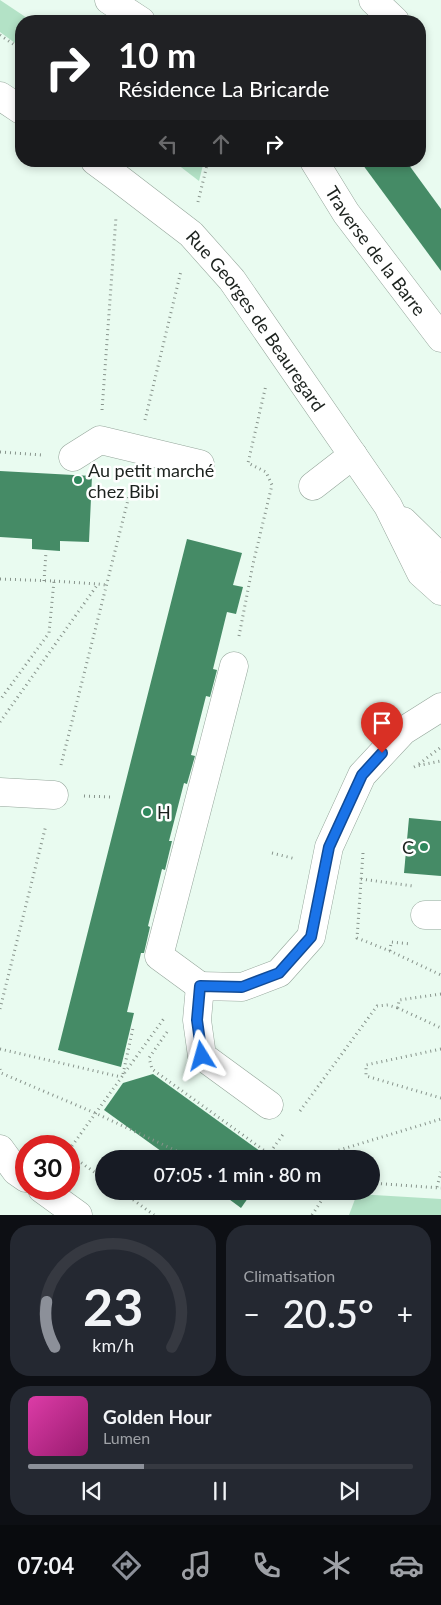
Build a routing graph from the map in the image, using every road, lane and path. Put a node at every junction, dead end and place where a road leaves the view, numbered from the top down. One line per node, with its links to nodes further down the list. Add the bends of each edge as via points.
1 (109, 0): 3 (street)
2 (373, 0): 4 (street)
3 (132, 15)
4 (389, 15)
5 (0, 35): 6 (path)
6 (15, 45)
7 (0, 96): 8 (street)
8 (15, 106)
9 (103, 167): 12 (street, Rue Georges de Beauregard)
10 (207, 167): 13 (path)
11 (318, 167): 14 (street, Traverse de la Barre, via 346,213)
12 (118, 178): 13 (street, Rue Georges de Beauregard); 16 (path)
13 (190, 234): 15 (street, Rue Georges de Beauregard, via 232,280); 17 (path)
14 (441, 338)
15 (276, 343): 18 (street, Rue Georges de Beauregard); 32 (path, via 248,463 266,472 272,485)
16 (100, 440): 17 (street); 19 (street)
17 (138, 450): 20 (street); 23 (path)
18 (353, 455): 21 (street); 22 (street, Rue Georges de Beauregard)
19 (73, 457)
20 (200, 464)
21 (313, 486)
22 (388, 506): 25 (street, Rue Georges de Beauregard); 31 (street, Rue Georges de Beauregard, via 421,573)
23 (120, 529)
24 (46, 552): 27 (path)
25 (441, 558)
26 (0, 580): 27 (path)
27 (44, 580): 28 (path)
28 (54, 580): 29 (path); 33 (path, via 49,633)
29 (98, 584): 30 (path); 35 (path)
30 (106, 585)
31 (441, 591)
32 (234, 666): 48 (street, via 159,956)
33 (0, 700)
34 (441, 707): 48 (street, via 403,731 362,775 329,847 311,937 279,973 242,987)
35 (0, 722)
36 (441, 747): 38 (path)
37 (441, 761): 38 (path)
38 (416, 766): 39 (path)
39 (409, 772)
40 (0, 792): 41 (street)
41 (54, 795)
42 (363, 850): 43 (path)
43 (361, 879): 44 (path); 46 (path, via 357,938)
44 (415, 886)
45 (411, 944): 46 (path, via 391,942)
46 (390, 951): 47 (path)
47 (441, 975)
48 (200, 986): 60 (street, via 197,1020 202,1056)
49 (441, 994): 51 (path, via 399,1000)
50 (377, 1006): 51 (path)
51 (398, 1008): 54 (path)
52 (168, 1013): 58 (path)
53 (130, 1028): 58 (path, via 133,1028)
54 (441, 1028)
55 (0, 1049): 58 (path)
56 (441, 1049): 59 (path, via 366,1066 366,1076)
57 (0, 1069): 61 (path, via 1,1073)
58 (122, 1077): 61 (path)
59 (441, 1098)
60 (269, 1105)
61 (95, 1113): 63 (path); 65 (path)
62 (441, 1119): 66 (path)
63 (80, 1135)
64 (0, 1148): 68 (street)
65 (175, 1150)
66 (339, 1150)
67 (80, 1162): 70 (path)
68 (15, 1170)
69 (441, 1172): 72 (path)
70 (95, 1173)
71 (380, 1184): 72 (path)
72 (439, 1188)
73 (57, 1200): 76 (street)
74 (133, 1200): 77 (path)
75 (322, 1200): 78 (path)
76 (78, 1215)
77 (154, 1215)
78 (312, 1215)

